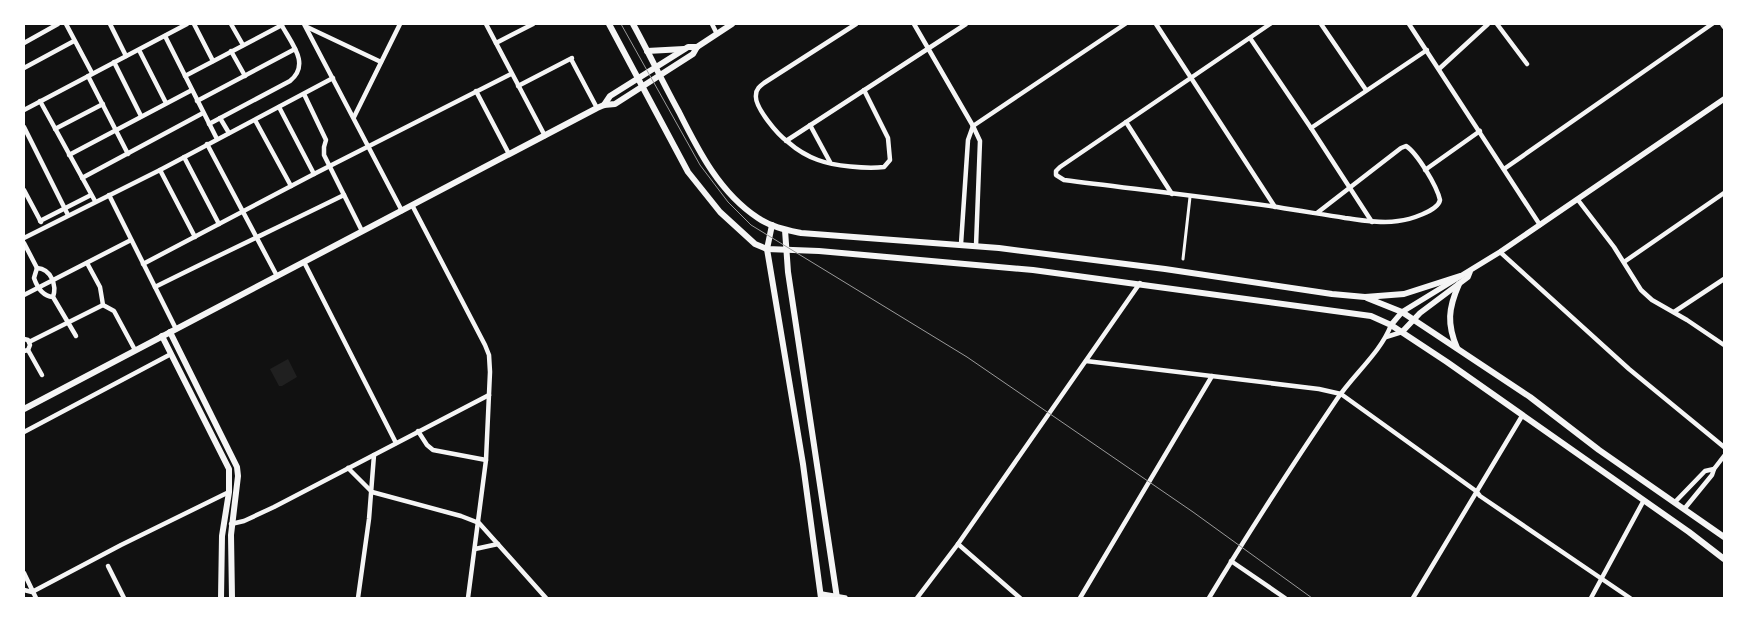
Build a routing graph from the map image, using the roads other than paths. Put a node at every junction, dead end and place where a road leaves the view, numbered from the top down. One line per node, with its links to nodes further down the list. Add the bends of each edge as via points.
1 (58, 24): 33 (street)
2 (66, 24): 32 (street)
3 (110, 24): 44 (street)
4 (187, 24): 30 (street)
5 (194, 24): 46 (street)
6 (231, 24): 35 (street)
7 (282, 24): 35 (street); 40 (street)
8 (400, 24): 47 (street)
9 (486, 24): 34 (street)
10 (533, 24): 34 (street)
11 (609, 24): 59 (main road)
12 (633, 24): 43 (main road)
13 (712, 24): 29 (street)
14 (732, 24): 29 (main road)
15 (856, 24): 93 (street, via 759,88 755,95 757,104)
16 (914, 24): 37 (street)
17 (966, 24): 37 (street)
18 (1125, 24): 84 (street)
19 (1156, 24): 57 (street)
20 (1270, 24): 31 (street)
21 (1321, 24): 64 (street)
22 (1409, 24): 41 (street)
23 (1488, 24): 51 (street)
24 (1497, 24): 48 (street)
25 (1712, 24): 102 (street)
26 (1722, 24): 28 (street)
27 (305, 25): 47 (street); 58 (street)
28 (1724, 27)
29 (717, 34): 36 (main road)
30 (164, 36): 39 (street); 54 (street)
31 (1250, 38): 57 (street); 86 (street)
32 (74, 41): 49 (street); 52 (street)
33 (24, 43)
34 (496, 43): 53 (street)
35 (243, 45): 42 (street)
36 (697, 47): 38 (main road); 56 (main road, via 693,54)
37 (928, 48): 63 (street); 84 (street)
38 (685, 49): 43 (main road); 50 (main road)
39 (138, 50): 44 (street); 70 (street)
40 (295, 50): 55 (street); 79 (street, via 300,65 296,76)
41 (1427, 50): 51 (street); 64 (street)
42 (231, 51): 46 (street); 55 (street)
43 (647, 51): 50 (main road)
44 (126, 56): 45 (street)
45 (114, 62): 52 (street); 77 (street)
46 (212, 62): 54 (street)
47 (381, 62): 78 (street)
48 (1527, 64)
49 (24, 68)
50 (656, 68): 56 (main road); 59 (main road)
51 (1439, 69): 89 (street)
52 (90, 74): 69 (street); 71 (street)
53 (511, 74): 60 (street); 65 (street)
54 (185, 76): 62 (street)
55 (245, 76): 68 (street)
56 (660, 77): 61 (main road); 128 (main road, via 696,146 716,176 738,203)
57 (1191, 77): 81 (street); 119 (street)
58 (333, 78): 66 (street); 78 (street)
59 (638, 79): 61 (main road); 72 (main road, via 610,96)
60 (518, 86): 74 (street, via 572,58); 91 (street)
61 (643, 87): 72 (main road, via 615,104); 140 (main road, via 680,159 700,188 720,212 755,244)
62 (192, 90): 68 (street); 70 (street)
63 (864, 90): 83 (street); 100 (street, via 888,138 888,163 881,168)
64 (1366, 90): 86 (street)
65 (476, 91): 95 (street); 98 (street)
66 (304, 94): 73 (street); 101 (street, via 326,140 324,153)
67 (1724, 99): 116 (street)
68 (197, 100): 76 (street)
69 (40, 102): 75 (street); 87 (street)
70 (166, 103): 77 (street)
71 (103, 104): 87 (street); 88 (street)
72 (604, 105): 74 (main road)
73 (279, 107): 80 (street); 105 (street)
74 (597, 108): 91 (main road)
75 (24, 110)
76 (203, 113): 82 (street); 97 (street)
77 (141, 116): 88 (street)
78 (354, 117): 95 (street)
79 (220, 118): 82 (street); 90 (street)
80 (255, 120): 90 (street); 107 (street)
81 (1126, 122): 111 (street); 111 (street, via 1060,167 1056,176 1064,180)
82 (209, 124): 92 (street)
83 (810, 126): 93 (street); 100 (street)
84 (974, 126): 138 (street, via 968,140); 139 (street, via 980,141)
85 (24, 127): 120 (street)
86 (1312, 128): 108 (street)
87 (54, 129): 96 (street)
88 (116, 131): 96 (street); 97 (street)
89 (1480, 131): 102 (street); 104 (street)
90 (229, 133): 92 (street)
91 (545, 136): 98 (main road)
92 (217, 139): 94 (street)
93 (786, 141): 100 (street, via 804,154)
94 (206, 144): 99 (street); 122 (street)
95 (368, 147): 101 (street); 121 (street)
96 (69, 154): 106 (street)
97 (128, 154): 106 (street)
98 (509, 154): 118 (main road)
99 (184, 157): 103 (street); 127 (street)
100 (830, 162)
101 (329, 166): 105 (street); 114 (street)
102 (1504, 168): 129 (street)
103 (160, 170): 113 (street); 134 (street)
104 (1425, 170): 108 (street, via 1406,146); 126 (street, via 1439,195 1439,204 1435,208 1399,222)
105 (314, 174): 107 (street)
106 (82, 178): 112 (street)
107 (291, 186): 122 (street)
108 (1350, 188): 123 (street); 126 (street)
109 (24, 190): 125 (street)
110 (1724, 193): 145 (street)
111 (1172, 194): 115 (street)
112 (91, 195): 117 (street); 120 (street)
113 (108, 195): 117 (street); 136 (street)
114 (344, 195): 132 (street); 133 (street)
115 (1190, 196): 119 (street); 143 (street)
116 (1578, 200): 129 (street); 145 (street)
117 (95, 201): 124 (street)
118 (412, 205): 121 (main road); 183 (street, via 485,346 490,362)
119 (1275, 207): 123 (street)
120 (64, 208): 124 (street); 125 (street)
121 (402, 210): 132 (main road)
122 (242, 211): 127 (street); 133 (street)
123 (1317, 213): 126 (street)
124 (68, 215): 130 (street)
125 (40, 221): 130 (street)
126 (1372, 222)
127 (219, 224): 134 (street)
128 (772, 225): 131 (main road); 140 (main road)
129 (1540, 225): 142 (street)
130 (43, 228): 135 (street)
131 (785, 230): 138 (main road); 141 (main road)
132 (362, 231): 144 (main road)
133 (256, 236): 150 (street); 157 (street)
134 (195, 237): 147 (street)
135 (24, 238)
136 (131, 240): 146 (street); 147 (street)
137 (24, 243): 148 (street)
138 (961, 244): 139 (main road)
139 (976, 246): 160 (main road)
140 (767, 249): 141 (main road); 215 (main road, via 804,464)
141 (785, 250): 154 (main road, via 965,262); 216 (main road)
142 (1500, 252): 149 (street); 189 (street, via 1629,369)
143 (1183, 259)
144 (304, 262): 150 (main road); 188 (street)
145 (1624, 262): 163 (street, via 1641,290)
146 (87, 263): 153 (street); 161 (street, via 100,287)
147 (143, 264): 157 (street)
148 (38, 268): 153 (street, via 46,270); 156 (street, via 34,278)
149 (1470, 272): 151 (street); 155 (street)
150 (277, 276): 167 (main road)
151 (1460, 276): 160 (main road, via 1404,294); 162 (street)
152 (1724, 279): 163 (street)
153 (52, 280): 156 (street); 159 (street, via 55,288)
154 (1140, 283): 166 (main road, via 1362,314); 179 (street)
155 (1459, 284): 164 (street); 176 (main road, via 1449,324)
156 (38, 287): 158 (street); 159 (street, via 46,296)
157 (154, 287): 167 (street)
158 (24, 295)
159 (52, 297): 165 (street)
160 (1365, 297): 162 (main road)
161 (104, 306): 165 (street); 175 (street, via 114,311)
162 (1402, 312): 164 (main road); 166 (street)
163 (1674, 312): 174 (street)
164 (1414, 320): 168 (street); 176 (main road)
165 (68, 323): 169 (street); 173 (street)
166 (1391, 325): 168 (main road); 171 (street)
167 (173, 331): 170 (main road); 203 (main road, via 236,467)
168 (1402, 332): 171 (street); 185 (main road)
169 (76, 336)
170 (162, 336): 175 (main road); 178 (main road)
171 (1386, 338): 182 (street)
172 (24, 339): 173 (street)
173 (29, 342): 177 (street, via 30,347)
174 (1724, 345)
175 (135, 350): 184 (main road)
176 (1457, 350): 199 (main road, via 1530,397)
177 (26, 351): 180 (street)
178 (171, 354): 187 (street); 196 (main road, via 228,465)
179 (1086, 361): 181 (street); 206 (street)
180 (42, 375)
181 (1212, 376): 182 (street); 227 (street)
182 (1341, 394): 195 (street); 209 (street)
183 (489, 395): 186 (street); 192 (street)
184 (24, 409)
185 (1522, 416): 195 (street); 198 (main road)
186 (418, 431): 188 (street); 192 (street, via 433,450)
187 (24, 432)
188 (396, 443): 190 (street)
189 (1724, 447)
190 (374, 455): 193 (street); 197 (street)
191 (1724, 456): 194 (street)
192 (486, 460): 202 (street)
193 (348, 468): 197 (street); 203 (street)
194 (1714, 469): 199 (street, via 1706,471); 200 (street)
195 (1476, 491): 212 (street); 230 (street)
196 (229, 492): 201 (main road); 214 (street)
197 (372, 492): 202 (street); 221 (street)
198 (1644, 500): 208 (main road); 212 (street)
199 (1675, 502): 200 (main road)
200 (1684, 508): 204 (main road)
201 (224, 523): 203 (street); 219 (main road)
202 (479, 523): 205 (street); 207 (street)
203 (233, 524): 220 (main road)
204 (1724, 537)
205 (498, 544): 207 (street); 223 (street)
206 (958, 544): 225 (street); 226 (street)
207 (475, 549): 222 (street)
208 (1724, 559)
209 (1231, 561): 228 (street); 229 (street)
210 (108, 566): 218 (street)
211 (24, 573): 214 (street)
212 (1601, 579): 231 (street); 232 (street)
213 (24, 590): 214 (street)
214 (32, 592): 217 (street)
215 (821, 596): 216 (street)
216 (837, 597): 224 (street)
217 (36, 598)
218 (124, 598)
219 (221, 598)
220 (232, 598)
221 (358, 598)
222 (468, 598)
223 (546, 598)
224 (845, 598)
225 (917, 598)
226 (1020, 598)
227 (1080, 598)
228 (1208, 598)
229 (1285, 598)
230 (1413, 598)
231 (1591, 598)
232 (1630, 598)

